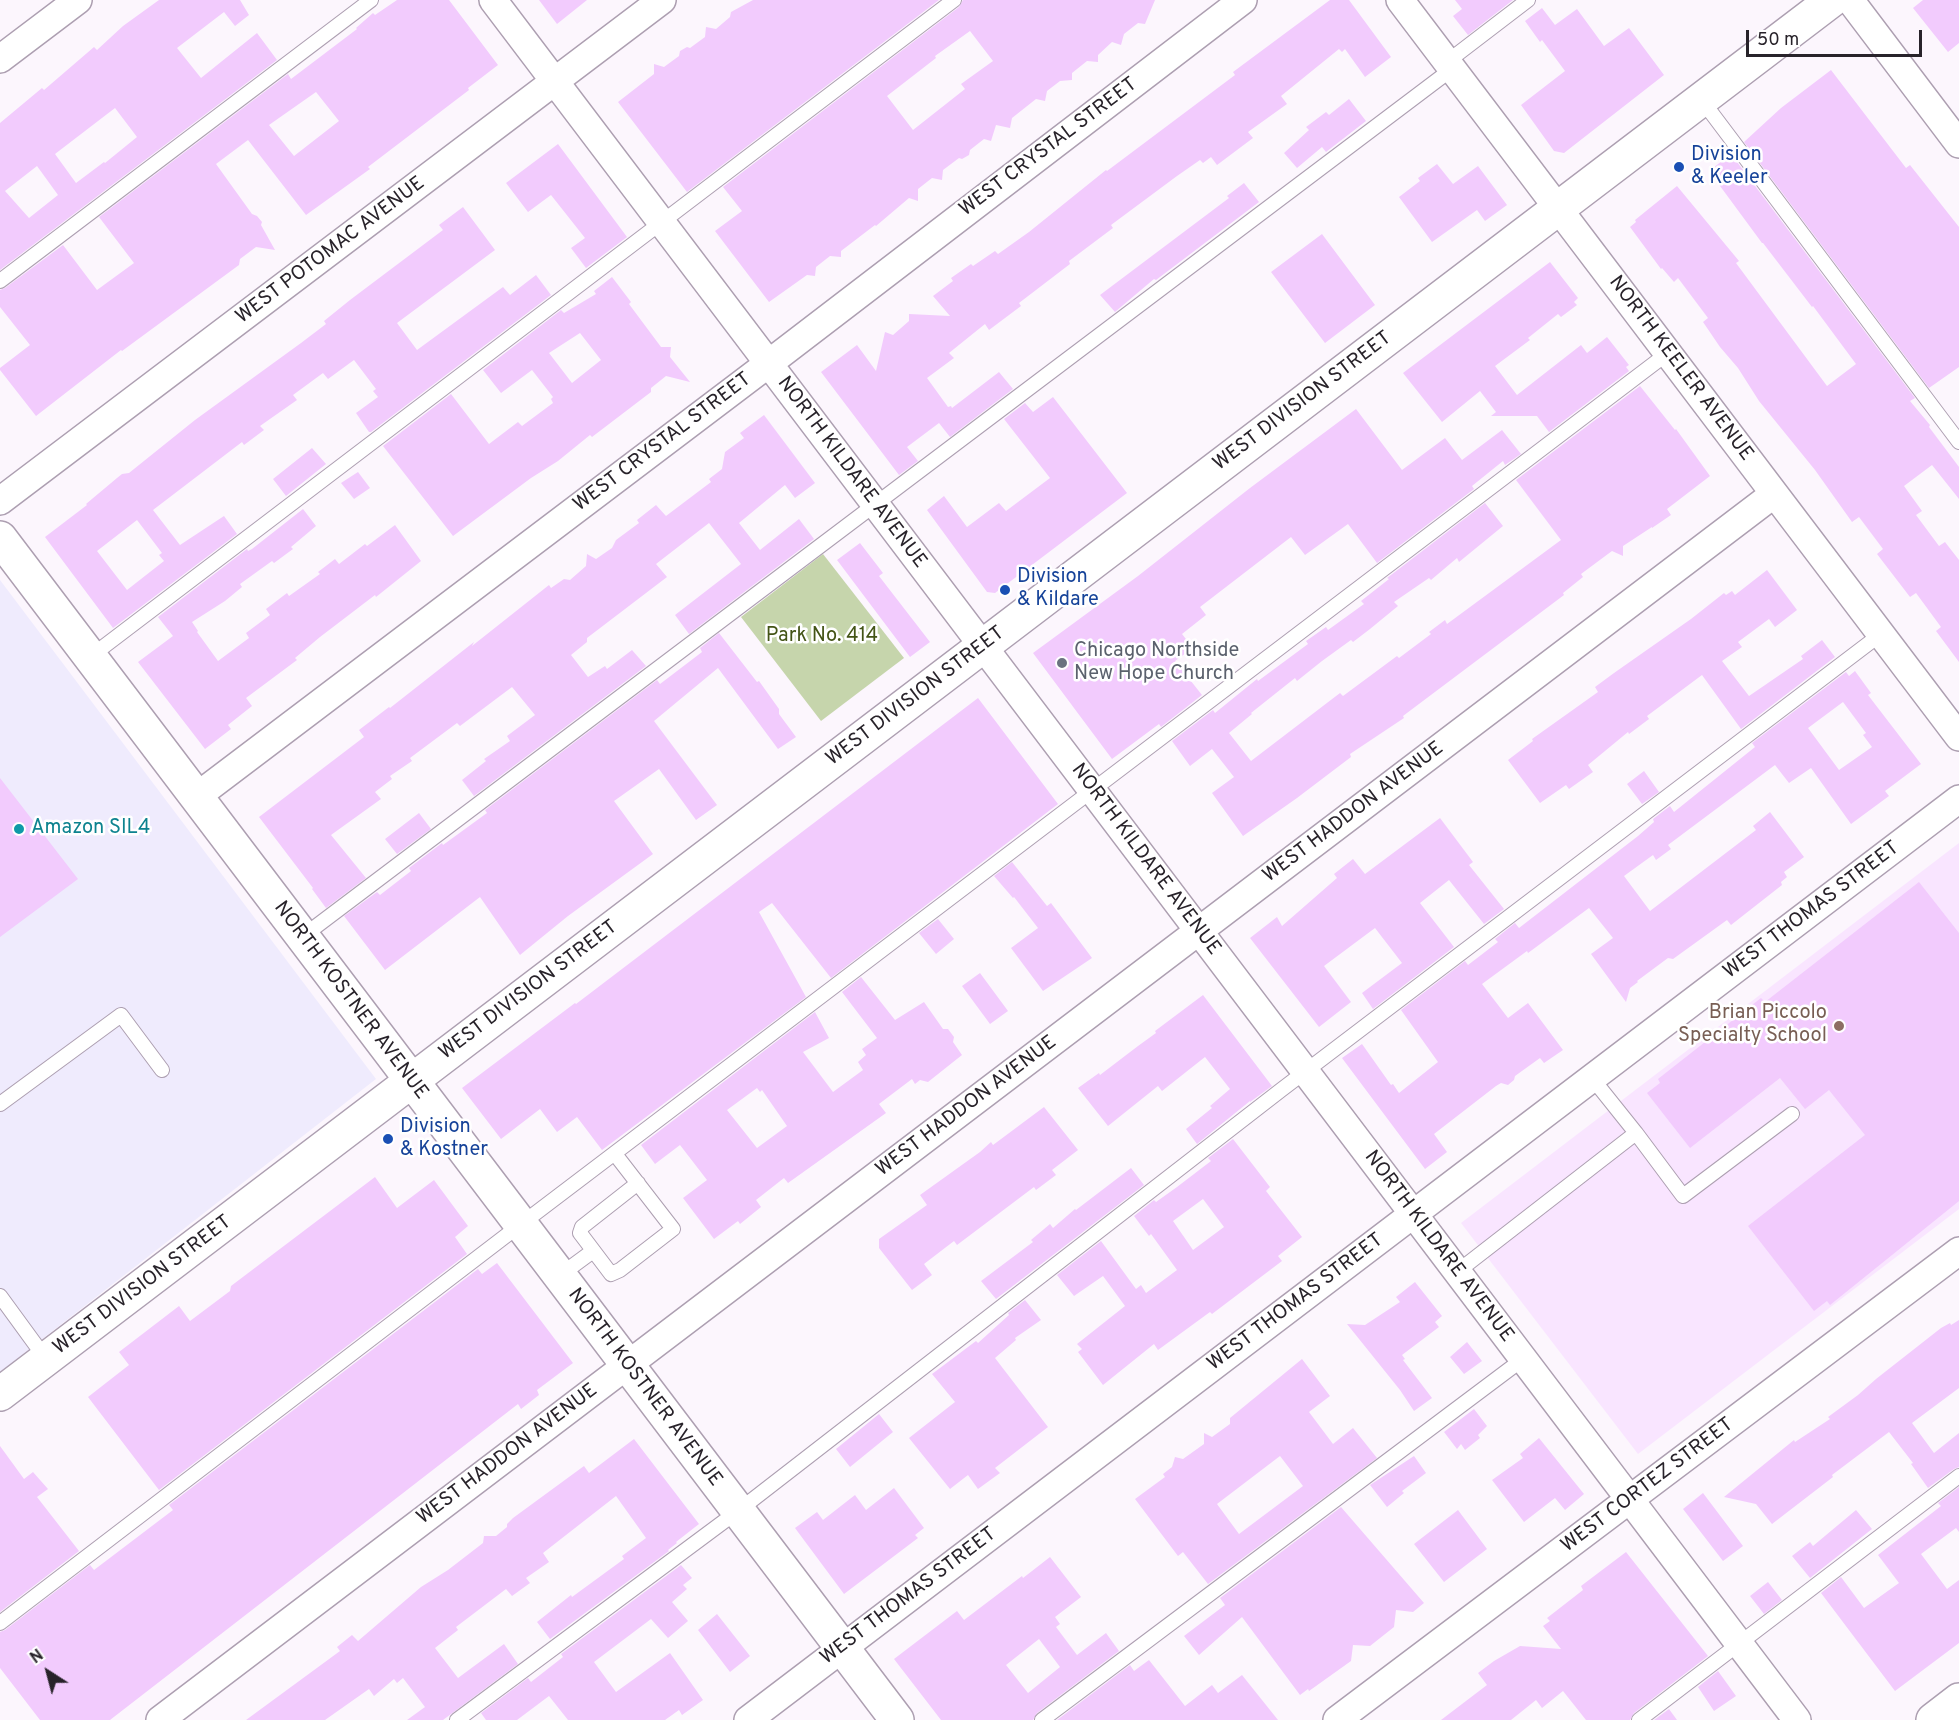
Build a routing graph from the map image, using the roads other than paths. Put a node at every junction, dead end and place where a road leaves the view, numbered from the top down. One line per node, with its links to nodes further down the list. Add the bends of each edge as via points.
1 (78, 0): 11 (street)
2 (372, 0): 18 (lane)
3 (493, 0): 13 (street, NORTH KILDARE AVENUE)
4 (662, 0): 13 (street, WEST POTOMAC AVENUE)
5 (954, 0): 17 (lane)
6 (1243, 0): 20 (street, WEST CRYSTAL STREET)
7 (1400, 0): 12 (street, NORTH KEELER AVENUE)
8 (1528, 0): 12 (lane)
9 (1832, 0): 14 (main road, WEST DIVISION STREET)
10 (1850, 0): 15 (street)
11 (0, 59)
12 (1450, 65): 16 (street, NORTH KEELER AVENUE); 24 (lane)
13 (554, 82): 17 (street, NORTH KILDARE AVENUE); 23 (street, WEST POTOMAC AVENUE)
14 (1701, 99): 16 (main road, WEST DIVISION STREET); 21 (lane)
15 (1959, 144)
16 (1558, 208): 19 (street, NORTH KEELER AVENUE); 27 (main road, WEST DIVISION STREET)
17 (662, 223): 20 (street, NORTH KILDARE AVENUE); 28 (lane)
18 (0, 281)
19 (1668, 353): 22 (street, NORTH KEELER AVENUE); 30 (lane)
20 (768, 364): 24 (street, NORTH KILDARE AVENUE); 31 (street, WEST CRYSTAL STREET)
21 (1959, 442)
22 (1774, 494): 26 (street, NORTH KEELER AVENUE); 33 (street, WEST HADDON AVENUE)
23 (0, 501)
24 (875, 504): 27 (street, NORTH KILDARE AVENUE); 34 (lane)
25 (0, 538): 28 (main road, NORTH KOSTNER AVENUE)
26 (1881, 634): 29 (street, NORTH KEELER AVENUE); 36 (lane)
27 (983, 646): 30 (street, NORTH KILDARE AVENUE); 38 (main road, WEST DIVISION STREET)
28 (90, 657): 31 (main road, NORTH KOSTNER AVENUE)
29 (1959, 737)
30 (1091, 790): 33 (street, NORTH KILDARE AVENUE); 42 (lane)
31 (196, 797): 34 (main road, NORTH KOSTNER AVENUE)
32 (1959, 799): 37 (street, WEST THOMAS STREET)
33 (1199, 931): 36 (street, NORTH KILDARE AVENUE); 53 (street, WEST HADDON AVENUE)
34 (302, 937): 38 (main road, NORTH KOSTNER AVENUE)
35 (162, 1070): 39 (lane, via 121,1015)
36 (1305, 1072): 44 (street, NORTH KILDARE AVENUE); 57 (lane)
37 (1592, 1077): 41 (lane); 44 (street, WEST THOMAS STREET)
38 (411, 1081): 45 (main road, NORTH KOSTNER AVENUE); 51 (main road, WEST DIVISION STREET)
39 (0, 1104)
40 (1792, 1114): 41 (lane, via 1683,1196)
41 (1636, 1133): 48 (lane)
42 (615, 1154): 43 (lane); 45 (lane)
43 (638, 1183): 46 (lane, via 582,1227 580,1233); 46 (lane, via 673,1229 611,1274)
44 (1413, 1214): 48 (street, NORTH KILDARE AVENUE); 60 (street, WEST THOMAS STREET)
45 (520, 1225): 49 (main road, NORTH KOSTNER AVENUE); 58 (lane)
46 (593, 1251): 49 (lane)
47 (1959, 1251): 56 (street, WEST CORTEZ STREET)
48 (1457, 1272): 52 (street, NORTH KILDARE AVENUE)
49 (559, 1276): 53 (main road, NORTH KOSTNER AVENUE)
50 (0, 1296): 51 (lane)
51 (46, 1359): 54 (main road, WEST DIVISION STREET)
52 (1523, 1359): 56 (street, NORTH KILDARE AVENUE); 66 (lane)
53 (627, 1365): 57 (main road, NORTH KOSTNER AVENUE); 62 (street, WEST HADDON AVENUE)
54 (0, 1394)
55 (1959, 1476): 59 (lane)
56 (1630, 1499): 59 (street, NORTH KILDARE AVENUE); 67 (street, WEST CORTEZ STREET)
57 (738, 1511): 60 (main road, NORTH KOSTNER AVENUE); 63 (lane)
58 (0, 1623)
59 (1739, 1644): 68 (lane); 69 (street, NORTH KILDARE AVENUE)
60 (842, 1648): 64 (street, WEST THOMAS STREET); 65 (main road, NORTH KOSTNER AVENUE)
61 (1959, 1700): 70 (main road)
62 (160, 1720)
63 (458, 1720)
64 (748, 1720)
65 (897, 1720)
66 (1042, 1720)
67 (1337, 1720)
68 (1639, 1720)
69 (1797, 1720)
70 (1933, 1720)

